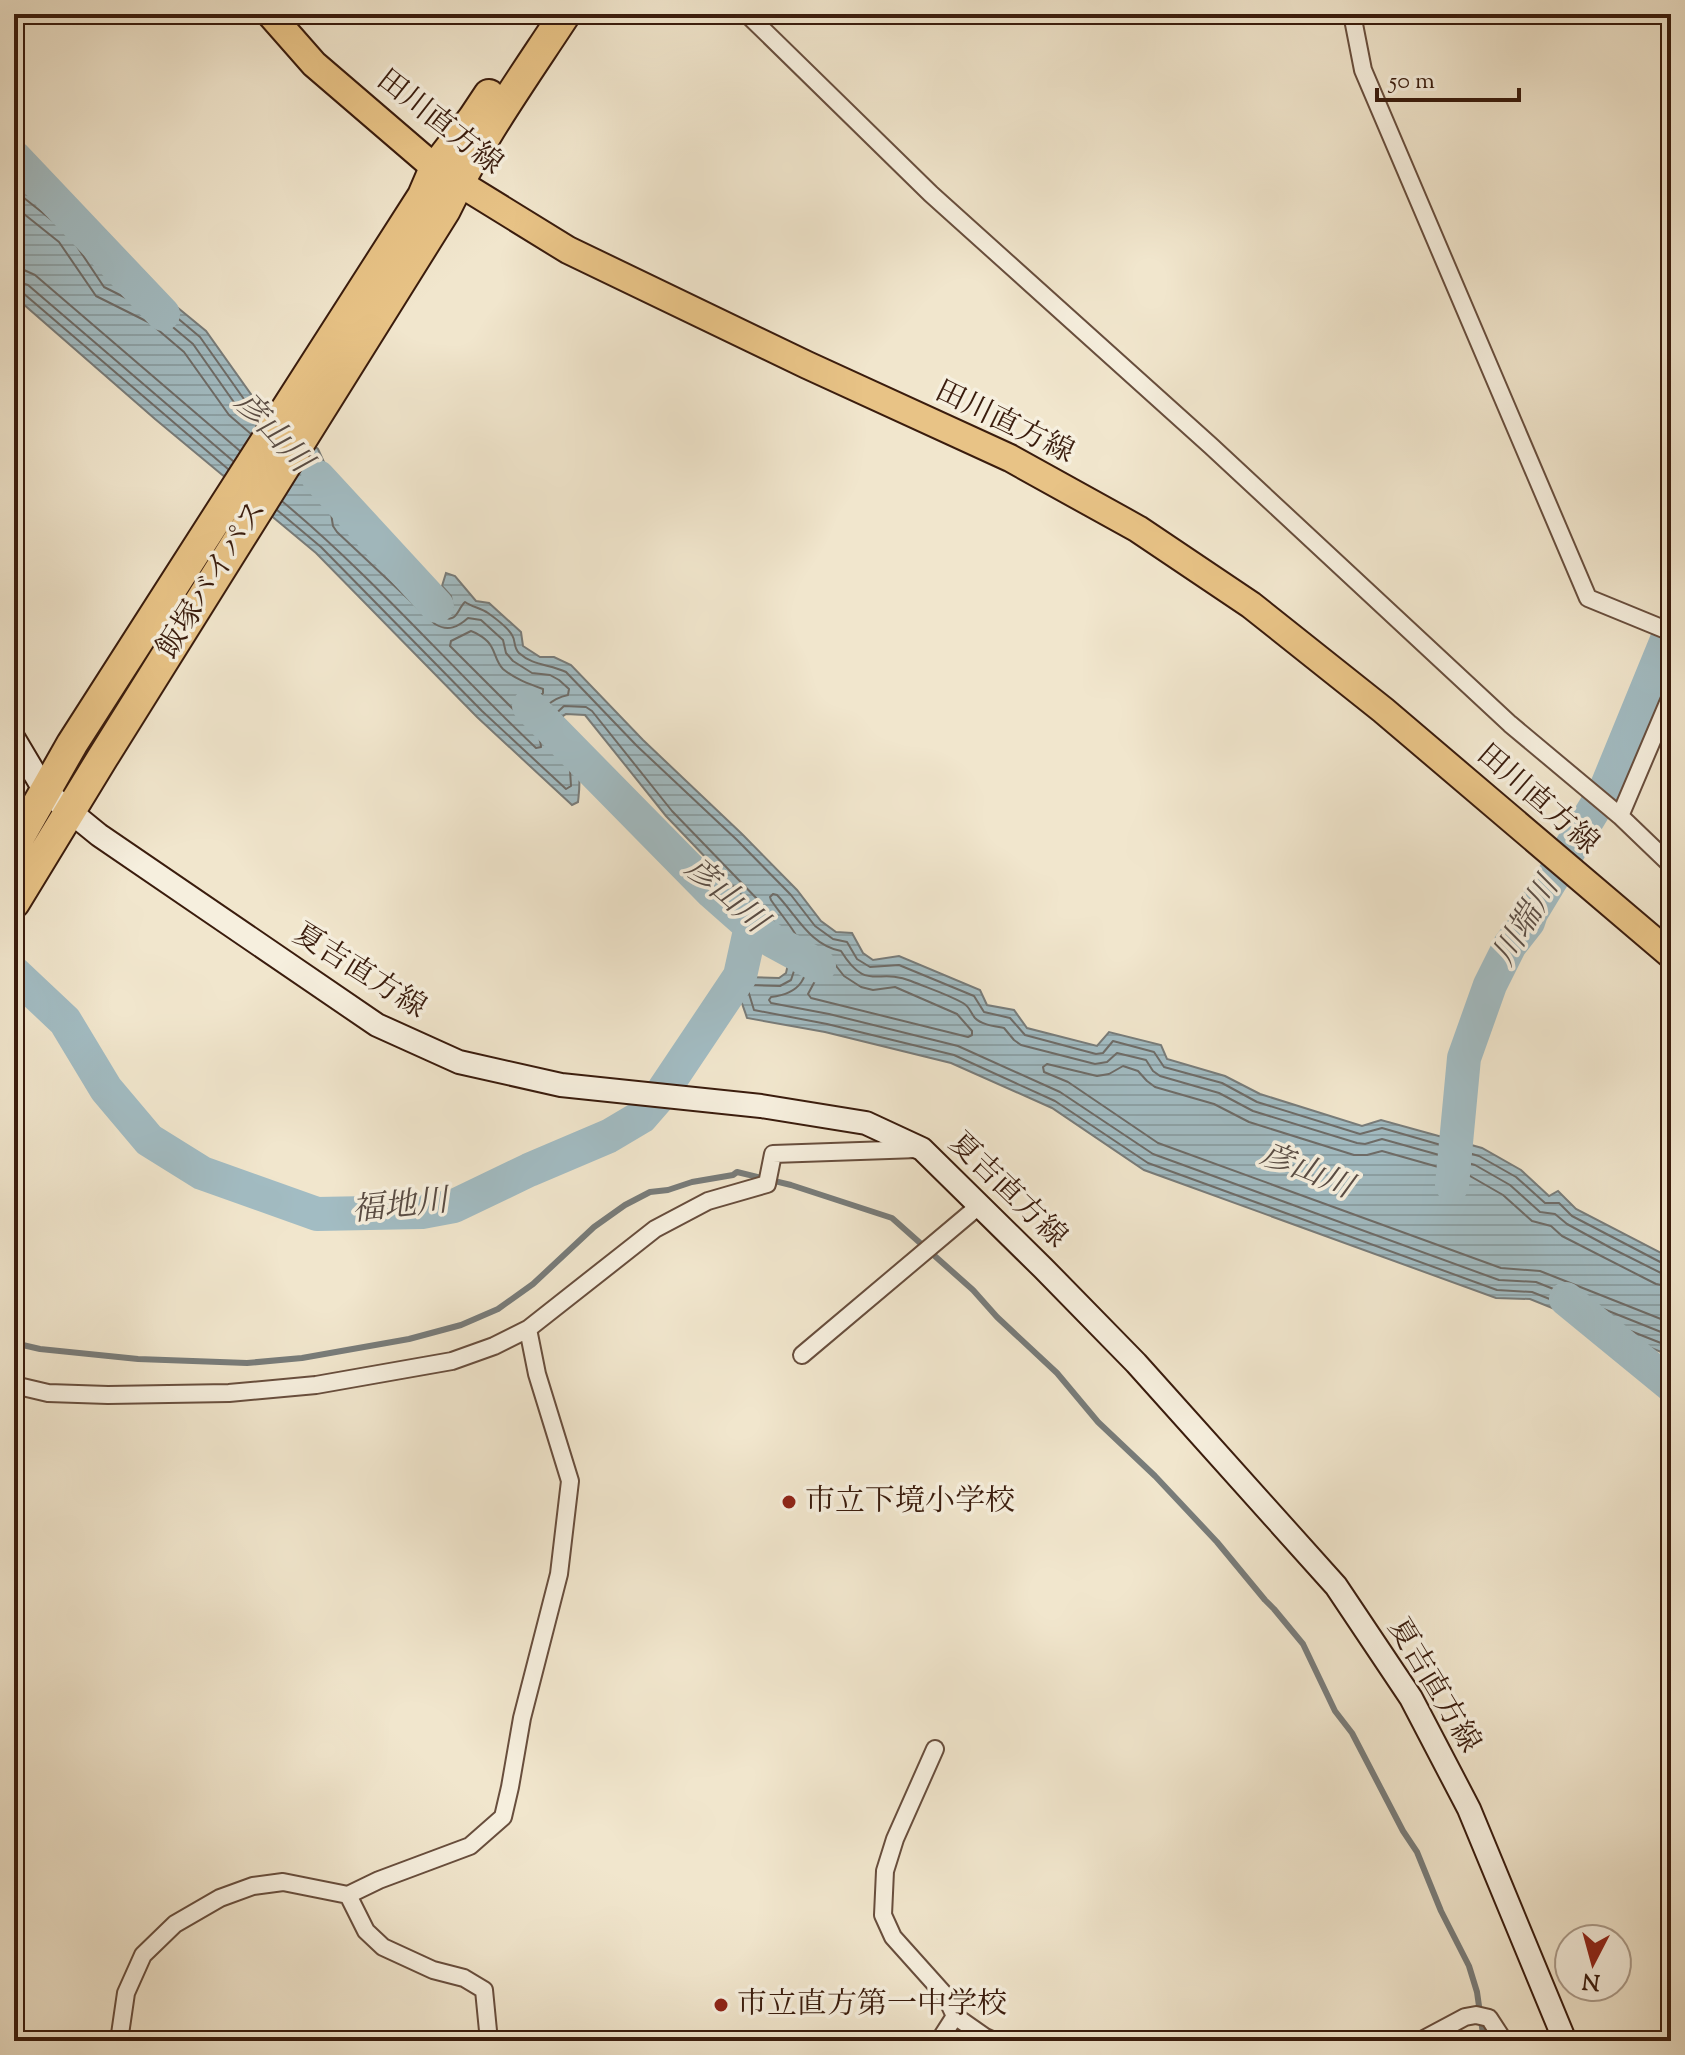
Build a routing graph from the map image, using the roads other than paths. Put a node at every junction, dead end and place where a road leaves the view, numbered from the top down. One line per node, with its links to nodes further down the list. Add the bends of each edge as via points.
1 (270, 14): 6 (main road, 田川直方線)
2 (542, 14): 6 (highway, via 473,119)
3 (565, 14): 6 (highway, 飯塚バイパス, via 490,130)
4 (747, 14): 12 (street, via 931,194 1510,724)
5 (1352, 14): 7 (street, via 1363,70 1588,598)
6 (440, 190): 10 (highway); 11 (highway, 飯塚バイパス); 16 (main road, 田川直方線, via 1010,458 1138,529 1251,605 1383,710)
7 (1671, 632)
8 (1671, 696): 12 (street)
9 (14, 739): 10 (main road, 夏吉直方線)
10 (45, 791): 11 (main road, 夏吉直方線); 13 (highway)
11 (71, 813): 13 (highway, 飯塚バイパス); 17 (main road, 夏吉直方線, via 377,1025 459,1062 561,1085 866,1123)
12 (1620, 816): 14 (street)
13 (22, 852): 15 (highway, 飯塚バイパス)
14 (1671, 865)
15 (14, 903)
16 (1671, 955)
17 (922, 1149): 18 (main road, 夏吉直方線); 19 (street, via 773,1154 767,1184 708,1201 655,1229)
18 (980, 1205): 20 (street); 31 (main road, 夏吉直方線, via 1136,1363 1336,1586 1411,1698 1469,1809)
19 (528, 1329): 21 (street, via 452,1361 316,1385 108,1395 48,1393); 23 (street, via 570,1481 559,1574 503,1817 470,1846)
20 (802, 1355)
21 (14, 1385)
22 (935, 1749): 24 (street, via 895,1839 885,1871 883,1915 893,1937 945,1995)
23 (348, 1895): 25 (street, via 283,1882 253,1886 175,1924 143,1955 126,1993); 26 (street, via 366,1931 383,1947 484,1990)
24 (955, 2016): 27 (street); 28 (street)
25 (119, 2041)
26 (489, 2041)
27 (939, 2041)
28 (994, 2041)
29 (1420, 2041): 30 (street, via 1476,2015 1489,2018)
30 (1504, 2041)
31 (1565, 2041)

